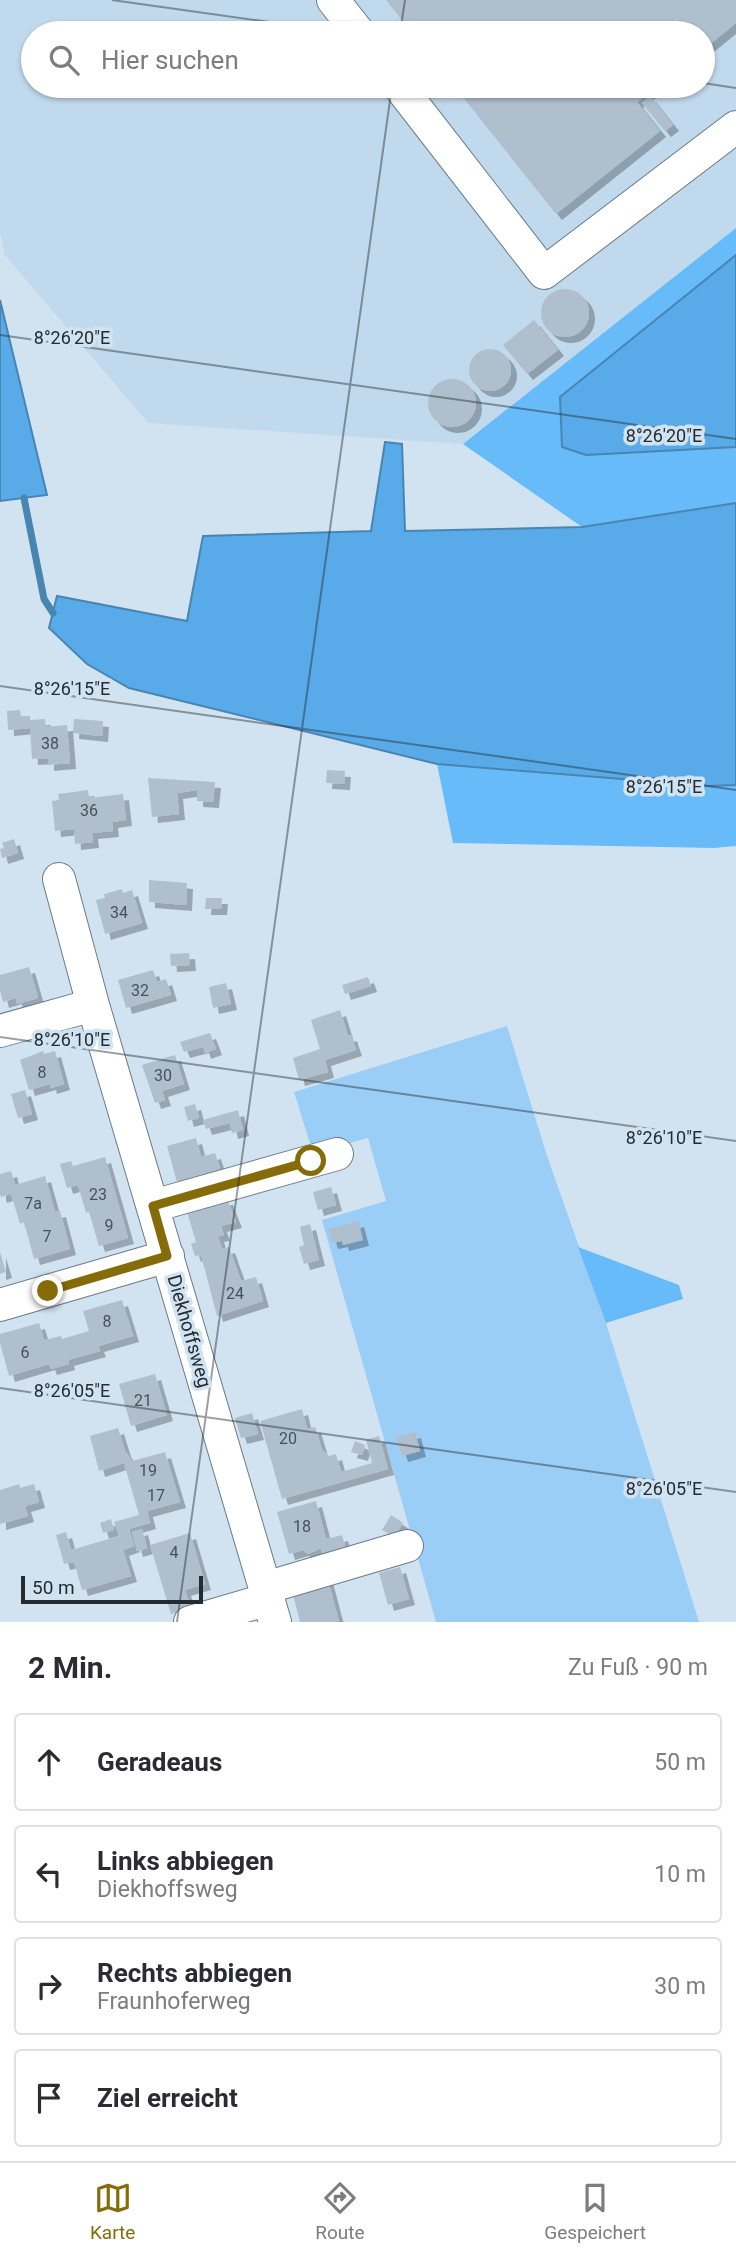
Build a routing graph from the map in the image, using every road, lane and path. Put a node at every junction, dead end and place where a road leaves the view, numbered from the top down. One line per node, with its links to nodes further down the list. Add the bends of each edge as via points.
1 (333, 0): 2 (street)
2 (350, 21)
3 (408, 98): 4 (street, via 544,273)
4 (736, 127)
5 (59, 879): 6 (street, Diekhoffsweg)
6 (93, 1005): 7 (street); 9 (street, Diekhoffsweg)
7 (0, 1031)
8 (337, 1154): 9 (street)
9 (153, 1206): 10 (street, Diekhoffsweg)
10 (167, 1256): 11 (street); 13 (street, Diekhoffsweg)
11 (0, 1305)
12 (407, 1546): 13 (street)
13 (270, 1603): 14 (street)
14 (190, 1622)

